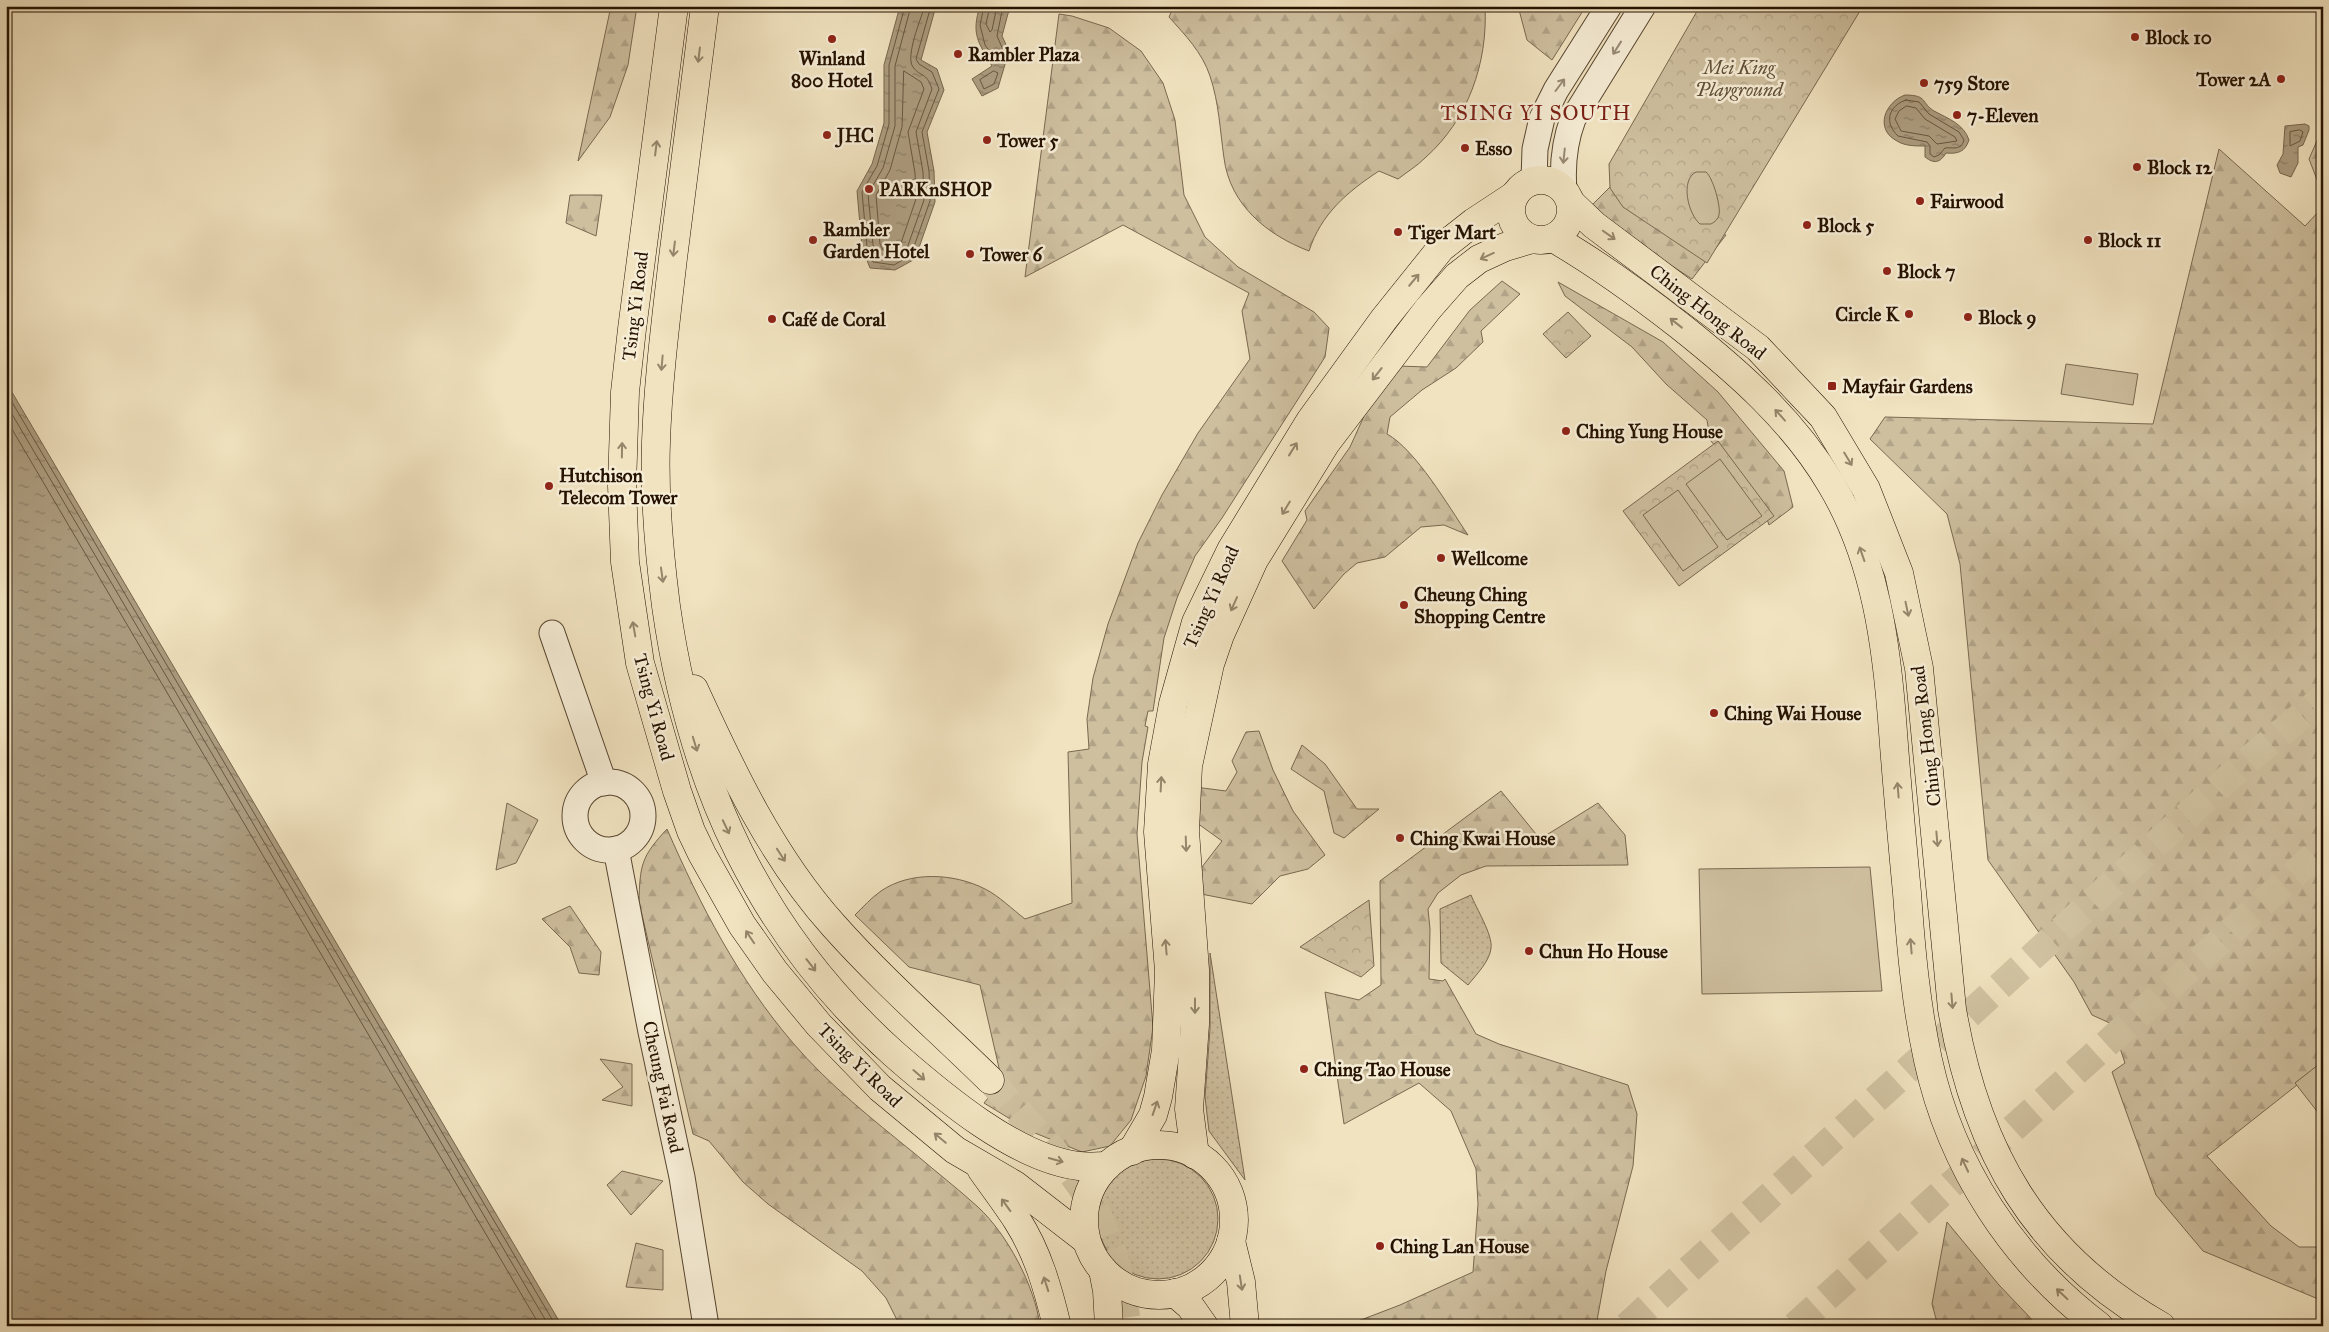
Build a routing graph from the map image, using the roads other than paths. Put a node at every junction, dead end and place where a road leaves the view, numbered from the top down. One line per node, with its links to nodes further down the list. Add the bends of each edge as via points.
1 (674, 6): 15 (main road, Tsing Yi Road, one-way to 1, via 955,1150 880,1088 795,997 757,947 728,902 691,831 640,662 624,562 622,441 632,330)
2 (705, 6): 8 (main road, Tsing Yi Road, one-way to 8, via 666,315 656,441 657,527)
3 (1609, 6): 5 (street, one-way to 3, via 1542,118)
4 (1643, 6): 6 (street, one-way to 6, via 1573,120 1563,161)
5 (1524, 188): 6 (main road, via 1546,180 1556,183); 7 (main road, via 1511,209 1514,223 1524,235); 13 (main road, Tsing Yi Road, one-way to 5, via 1153,1115 1166,1050 1169,971 1158,832 1162,764 1173,704 1196,622 1231,550 1310,421 1384,319 1442,248)
6 (1568, 197): 7 (main road, via 1570,220 1566,227); 27 (main road, Ching Hong Road, one-way to 27, via 1594,225 1758,348 1823,417 1866,489 1899,573 1919,668 1952,1009 1958,1044 1981,1121 1998,1163 2046,1234 2080,1270 2128,1307)
7 (1543, 238): 14 (main road, Tsing Yi Road, one-way to 14, via 1505,247 1479,259 1457,276 1415,325 1326,443 1254,560 1220,635 1206,682 1187,775 1185,831 1195,970 1189,1109); 26 (main road, Ching Hong Road, one-way to 7, via 2060,1293 2011,1240 1970,1177 1938,1099 1928,1062 1912,954 1885,649 1873,592 1844,508 1804,443 1762,395 1715,353 1633,289)
8 (669, 628): 12 (main road, one-way to 12, via 730,768 756,816 821,910 895,990); 16 (main road, Tsing Yi Road, one-way to 16, via 696,748 717,807 766,903 843,1004 942,1095 1018,1145 1053,1160 1079,1166)
9 (552, 633): 10 (street)
10 (604, 783): 11 (street, via 619,784 632,791 641,803 642,827 636,838); 11 (street, via 592,787 580,800 575,817 577,828 593,846)
11 (616, 850): 21 (street, Cheung Fai Road, via 682,1177)
12 (990, 1080)
13 (1132, 1150): 14 (main road, via 1166,1146); 16 (main road)
14 (1196, 1155): 18 (main road, via 1216,1172 1230,1198)
15 (980, 1166): 17 (main road, Tsing Yi Road, via 1015,1185); 22 (main road, one-way to 15, via 1045,1280 1030,1245)
16 (1107, 1166): 17 (main road, via 1086,1201 1083,1222)
17 (1086, 1240): 19 (main road)
18 (1231, 1241): 20 (main road, via 1223,1259 1210,1274 1194,1286); 25 (main road, one-way to 25, via 1241,1282)
19 (1103, 1270): 20 (main road, via 1126,1288 1158,1295); 23 (main road)
20 (1175, 1293): 24 (main road, via 1190,1306)
21 (706, 1326)
22 (1056, 1326)
23 (1109, 1326)
24 (1204, 1326)
25 (1245, 1326)
26 (2099, 1326)
27 (2161, 1326)

